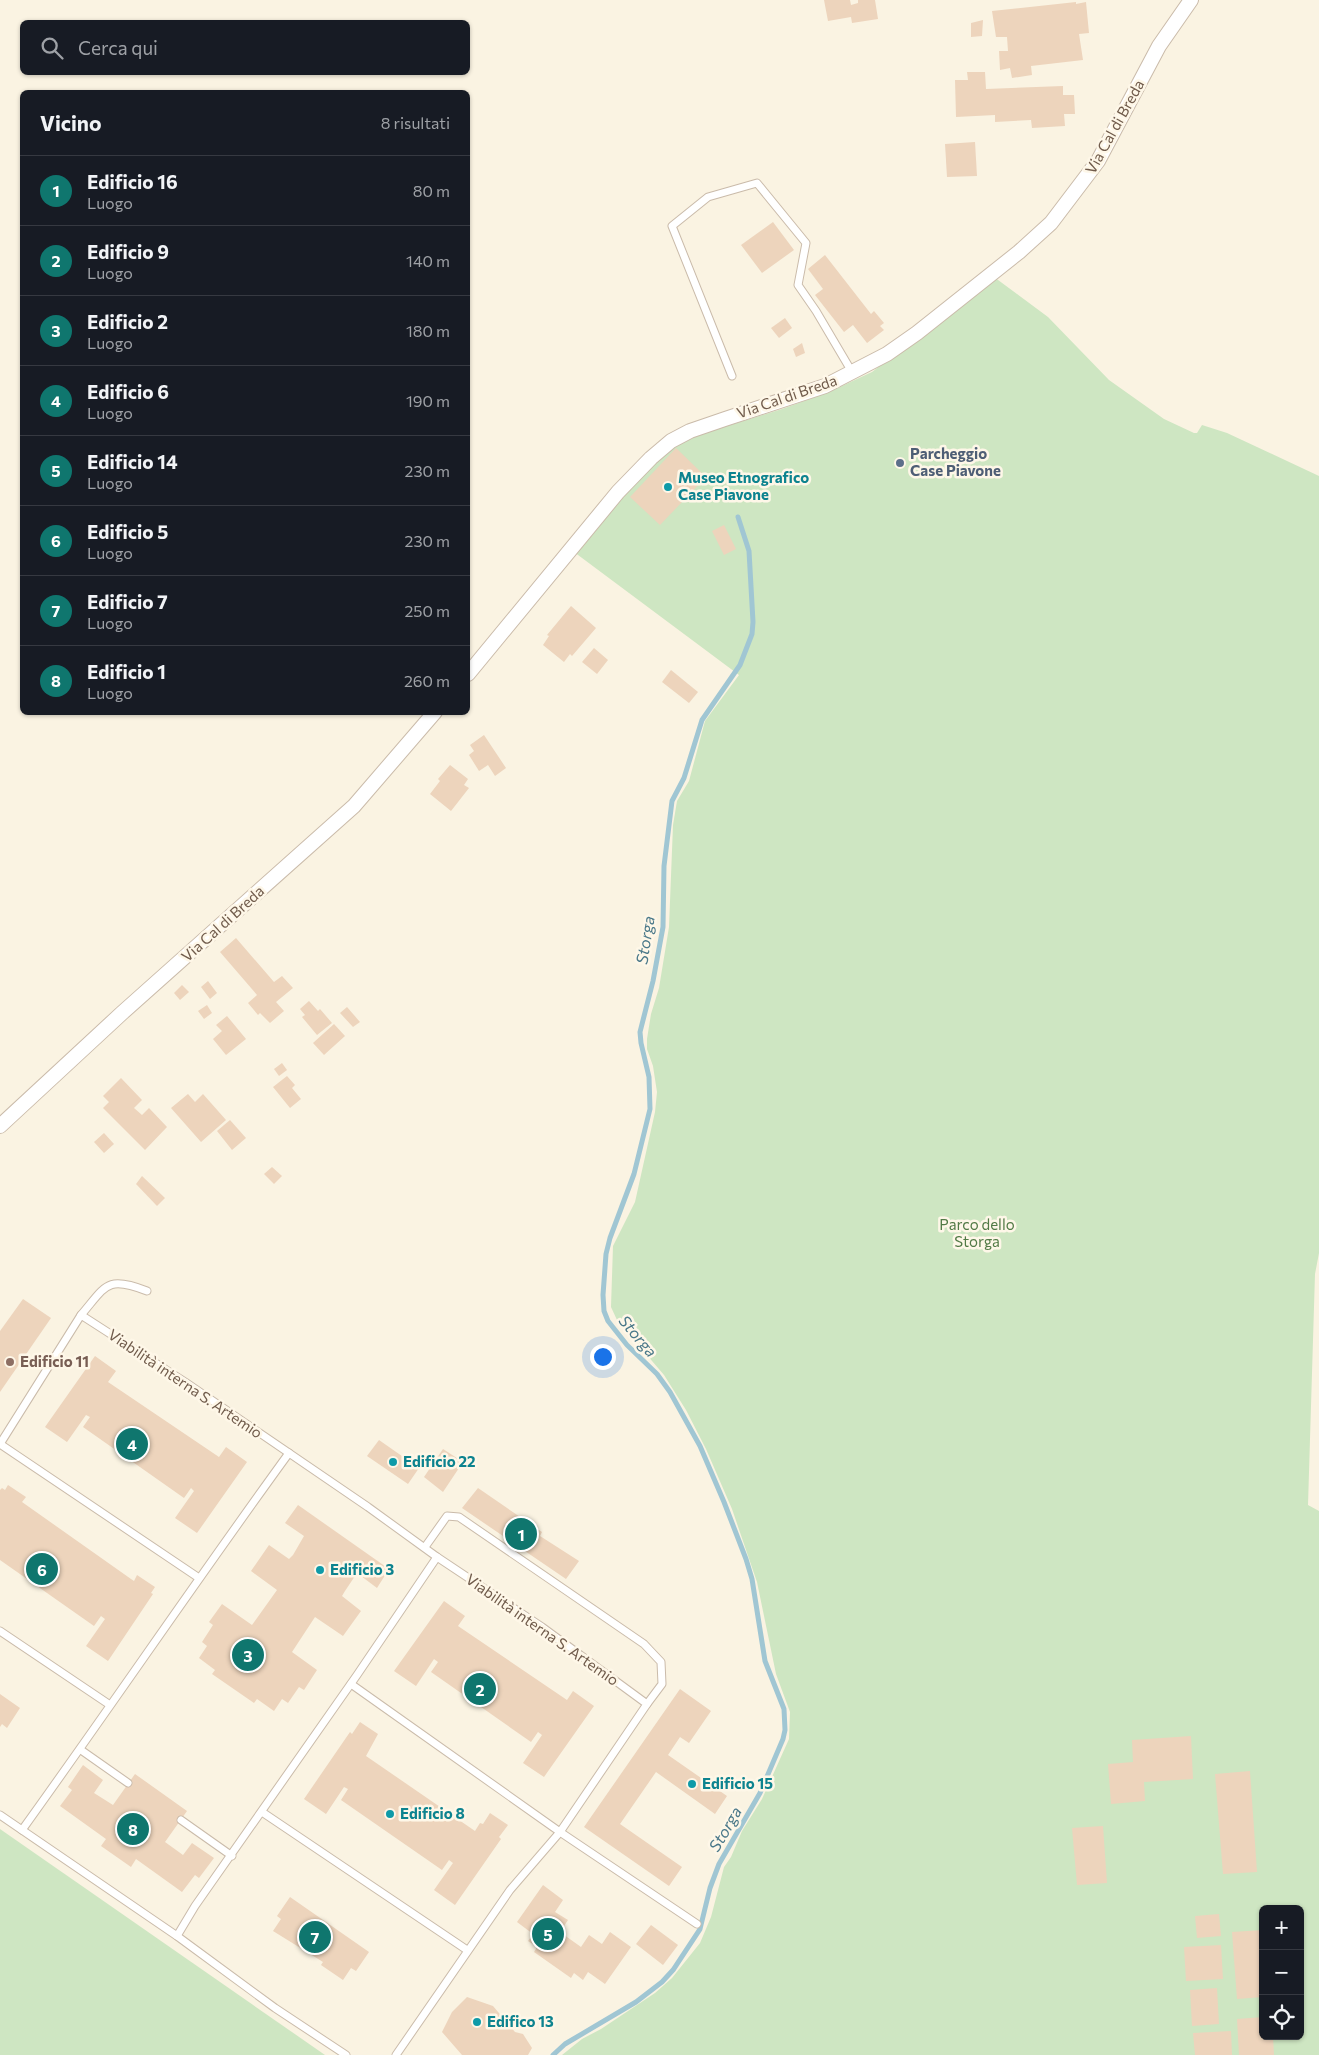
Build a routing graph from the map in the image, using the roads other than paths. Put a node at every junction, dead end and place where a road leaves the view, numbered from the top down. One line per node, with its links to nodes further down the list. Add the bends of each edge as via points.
1 (1191, 0): 2 (street, Via Cal di Breda, via 1159,46 1098,161 1051,223 917,333)
2 (853, 373): 3 (lane, via 798,285 806,243 756,183 708,197 672,226); 4 (street, Via Cal di Breda, via 825,386 690,431 671,441 618,492)
3 (732, 376)
4 (470, 672)
5 (432, 715): 6 (street, Via Cal di Breda, via 354,806)
6 (0, 1126)
7 (146, 1291): 8 (lane, via 132,1285 108,1285)
8 (81, 1315): 9 (lane); 10 (lane, Viabilità interna S. Artemio)
9 (0, 1444): 13 (lane)
10 (288, 1453): 11 (lane, Viabilità interna S. Artemio); 13 (lane)
11 (425, 1547): 12 (lane, Viabilità interna S. Artemio); 16 (lane, via 446,1516 459,1517 644,1644 661,1662 662,1684)
12 (436, 1557): 15 (lane); 16 (lane, Viabilità interna S. Artemio, via 542,1627)
13 (198, 1578): 17 (lane)
14 (0, 1631): 17 (lane)
15 (351, 1684): 20 (lane); 24 (lane)
16 (647, 1704): 24 (lane)
17 (110, 1705): 18 (lane)
18 (81, 1750): 19 (lane); 23 (lane)
19 (128, 1783)
20 (262, 1812): 25 (lane); 28 (lane)
21 (0, 1815): 23 (lane)
22 (180, 1820): 25 (lane)
23 (22, 1830): 27 (lane)
24 (560, 1832): 26 (lane); 28 (lane, via 510,1890)
25 (232, 1856): 27 (lane)
26 (696, 1924)
27 (176, 1936): 29 (lane)
28 (467, 1950): 30 (lane)
29 (346, 2055)
30 (396, 2055)

